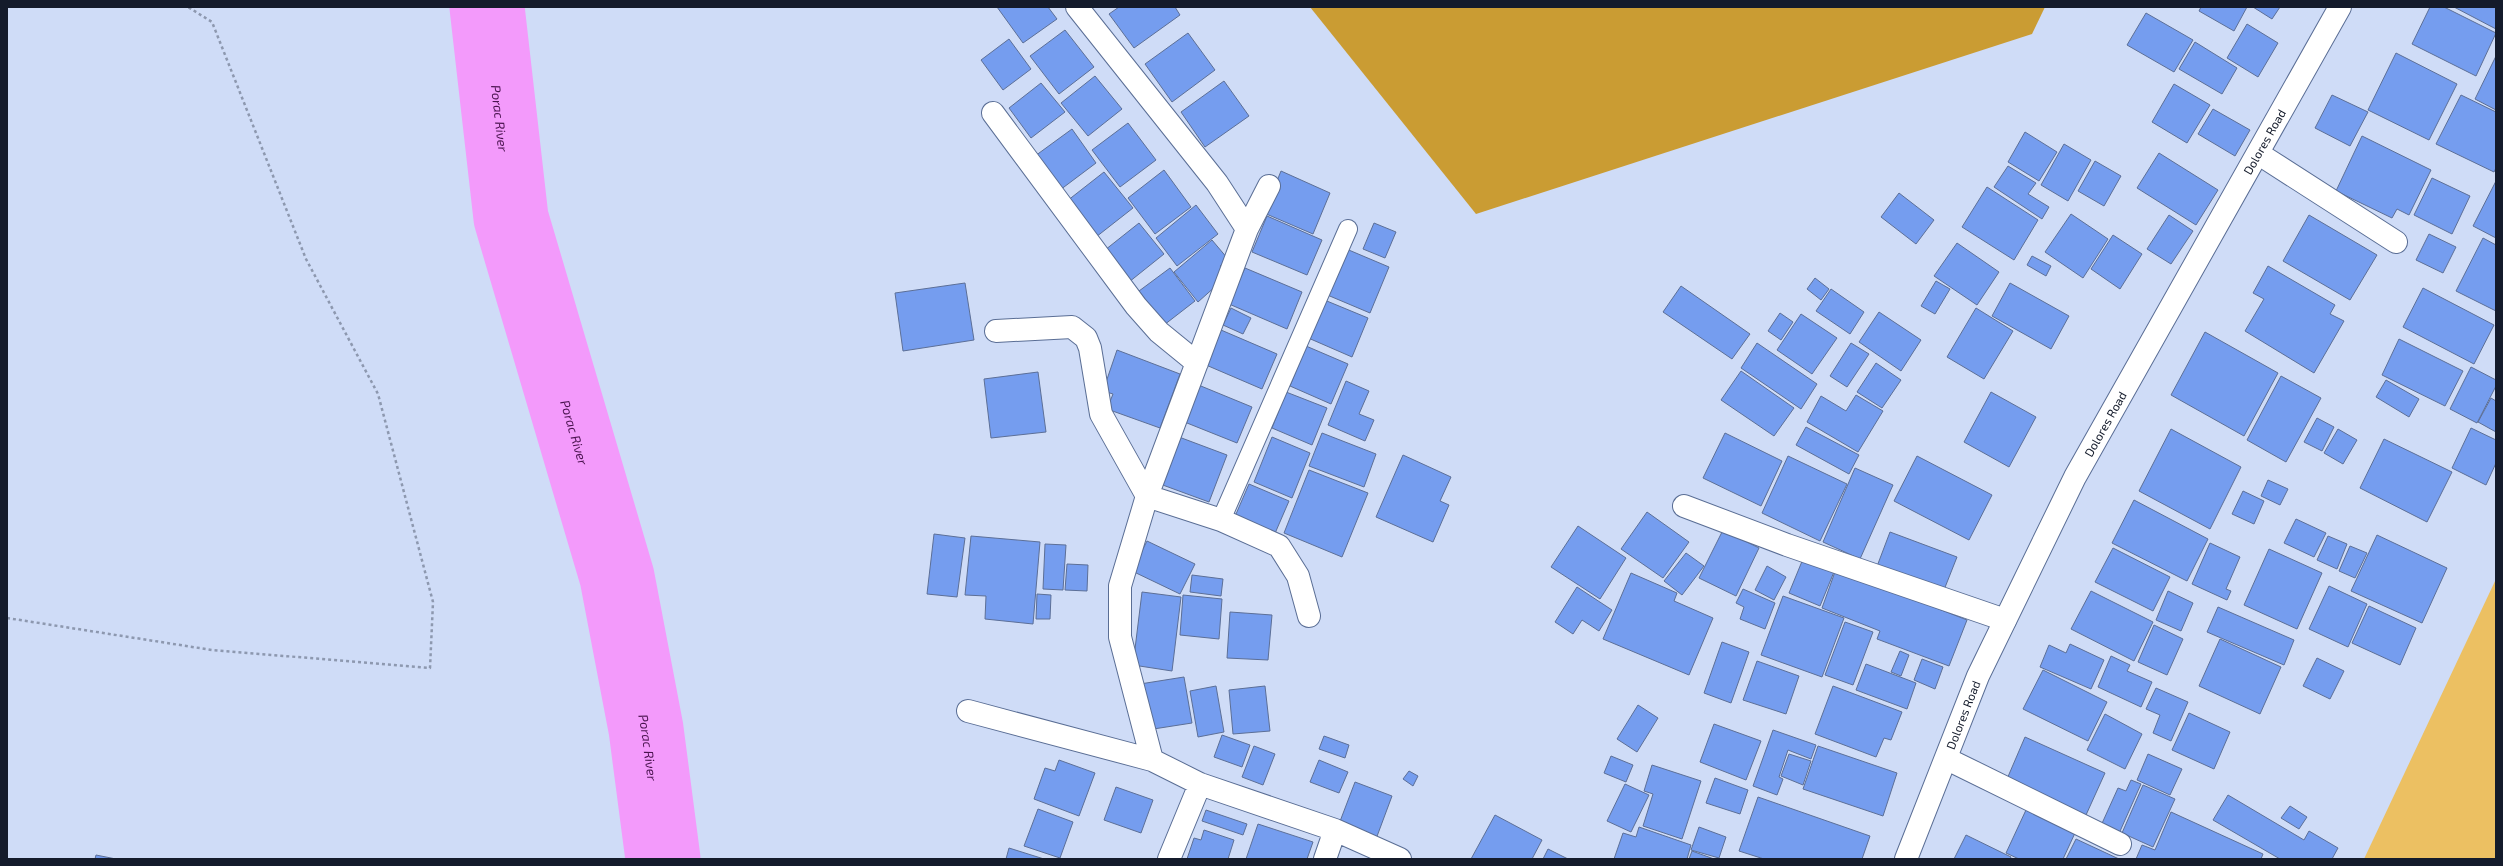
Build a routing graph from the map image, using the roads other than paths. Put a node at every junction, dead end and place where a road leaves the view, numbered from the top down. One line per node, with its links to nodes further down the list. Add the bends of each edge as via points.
1 (1077, 7): 6 (street, via 1217,183)
2 (2340, 7): 4 (street, Dolores Road)
3 (993, 113): 10 (street, via 1136,306 1159,332)
4 (2259, 154): 8 (street); 15 (street, Dolores Road, via 2075,477)
5 (1269, 186): 6 (street)
6 (1247, 229): 10 (street)
7 (1348, 229): 13 (lane)
8 (2396, 242)
9 (996, 331): 11 (street, via 1072,327 1086,338 1101,414)
10 (1197, 363): 11 (street)
11 (1147, 496): 13 (street); 18 (street, via 1120,586 1120,637)
12 (1684, 506): 15 (street, via 1787,545)
13 (1222, 520): 14 (street, via 1279,546 1298,576)
14 (1309, 616)
15 (2005, 620): 17 (street, Dolores Road, via 1978,676)
16 (968, 711): 18 (street)
17 (1947, 758): 21 (street); 25 (street, Dolores Road)
18 (1152, 760): 19 (street)
19 (1200, 784): 20 (street); 22 (street)
20 (1335, 830): 23 (street); 24 (street)
21 (2120, 844)
22 (1169, 859)
23 (1325, 859)
24 (1400, 859)
25 (1906, 859)

